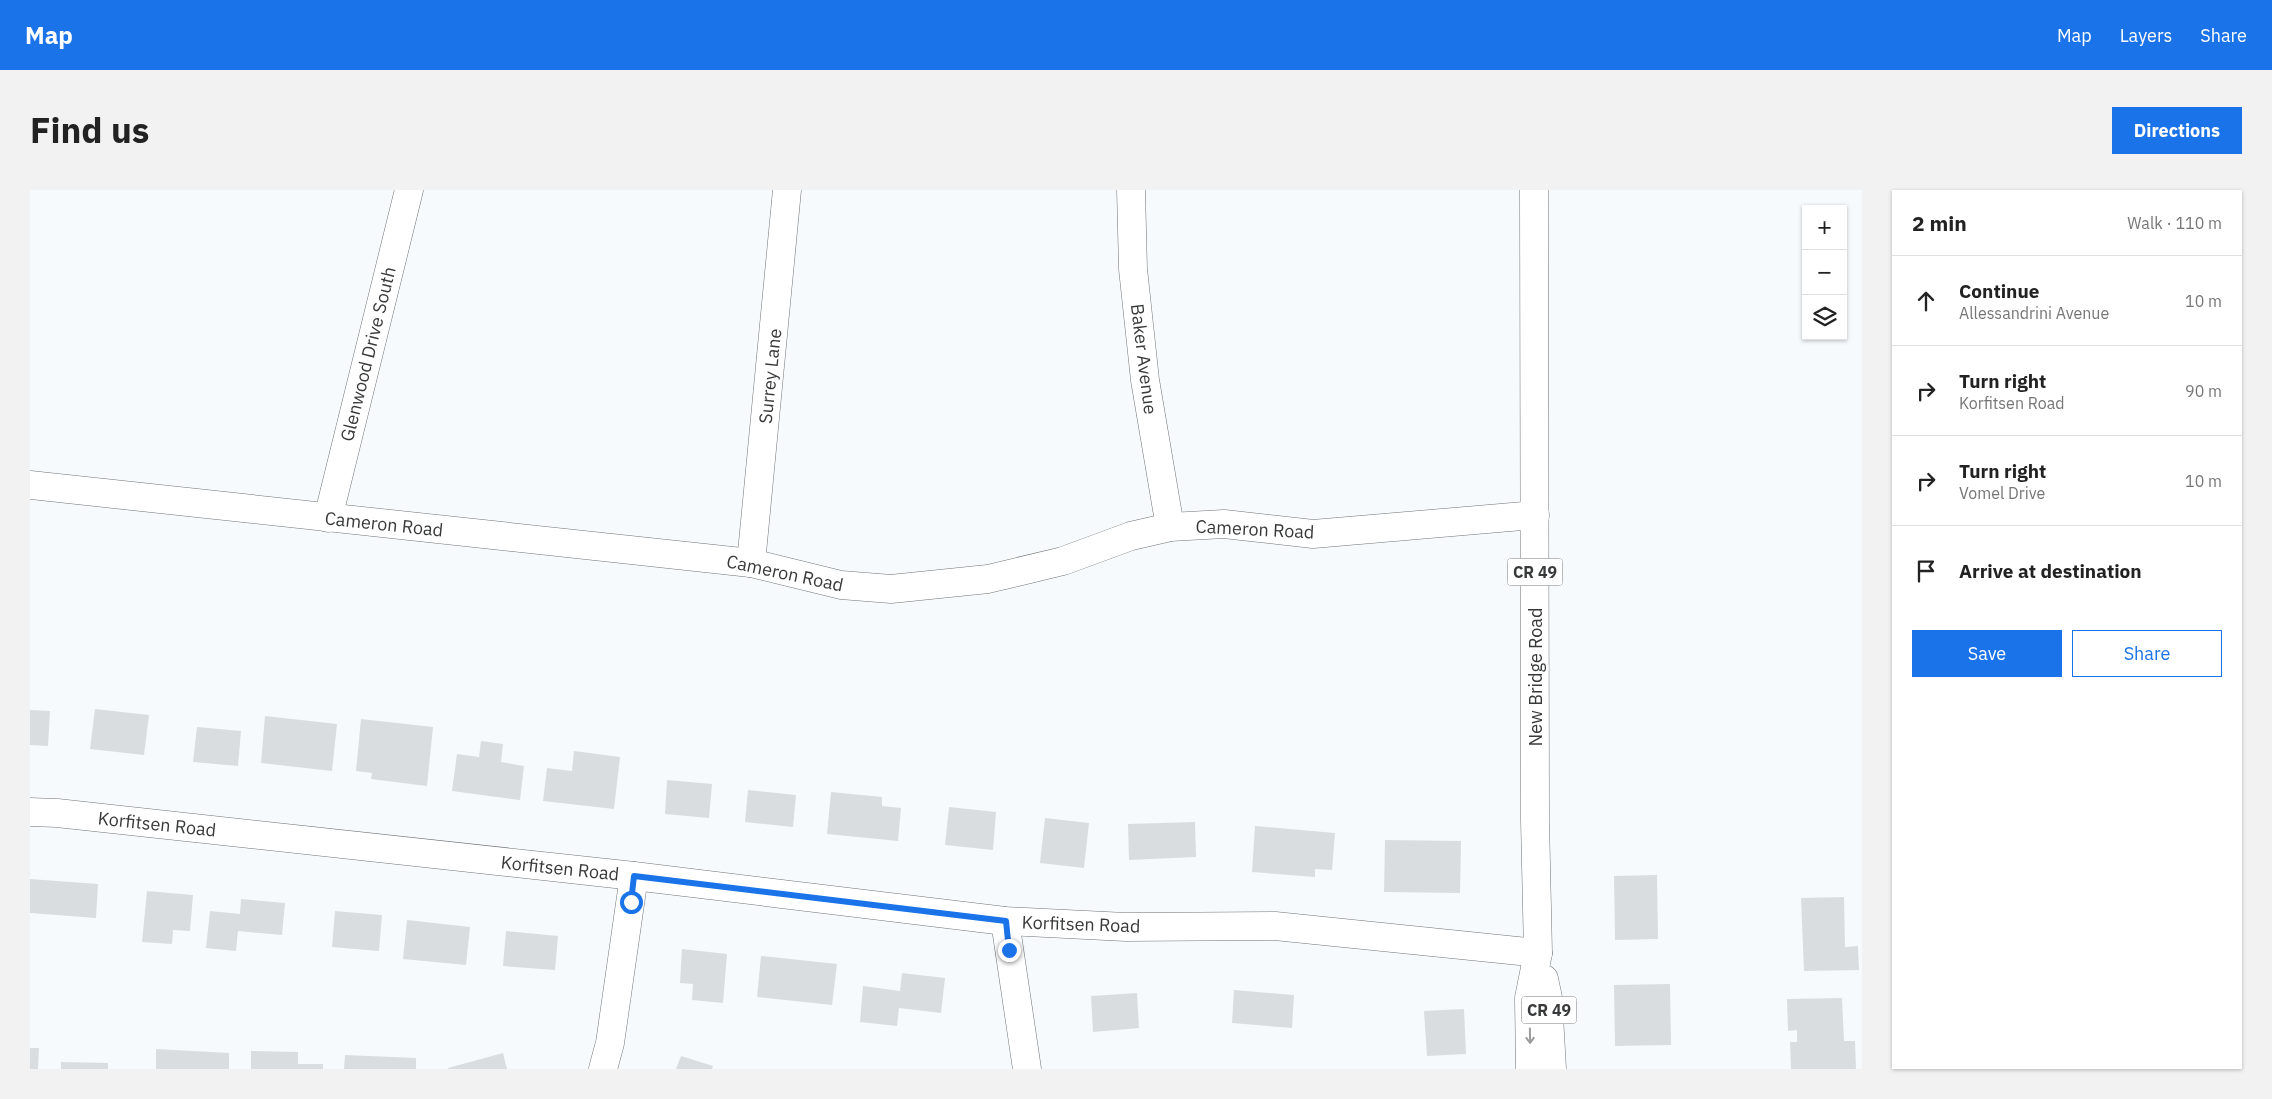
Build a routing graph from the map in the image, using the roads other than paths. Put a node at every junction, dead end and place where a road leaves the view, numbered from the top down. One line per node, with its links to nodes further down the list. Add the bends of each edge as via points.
1 (409, 190): 7 (street, Glenwood Drive South)
2 (787, 190): 9 (street, Surrey Lane)
3 (1131, 190): 8 (street, Baker Avenue, via 1133,269 1144,380)
4 (1534, 190): 6 (street, New Bridge Road / CR 49)
5 (30, 485): 7 (street, Cameron Road)
6 (1535, 515): 8 (street, Cameron Road, via 1313,534 1224,524); 13 (street, New Bridge Road / CR 49)
7 (328, 518): 9 (street, Cameron Road)
8 (1170, 527): 9 (street, Cameron Road, via 1131,536 1063,561 988,579 891,589 840,586)
9 (751, 563)
10 (30, 812): 11 (street, Korfitsen Road)
11 (634, 876): 12 (street, Korfitsen Road); 14 (street, via 610,1043)
12 (1006, 921): 13 (street, Korfitsen Road, via 1126,927 1274,926); 15 (street)
13 (1538, 953): 16 (street, New Bridge Road / CR 49, one-way to 16, via 1529,998); 17 (street, New Bridge Road / CR 49, via 1548,998)
14 (603, 1069)
15 (1027, 1069)
16 (1530, 1069)
17 (1552, 1069)

